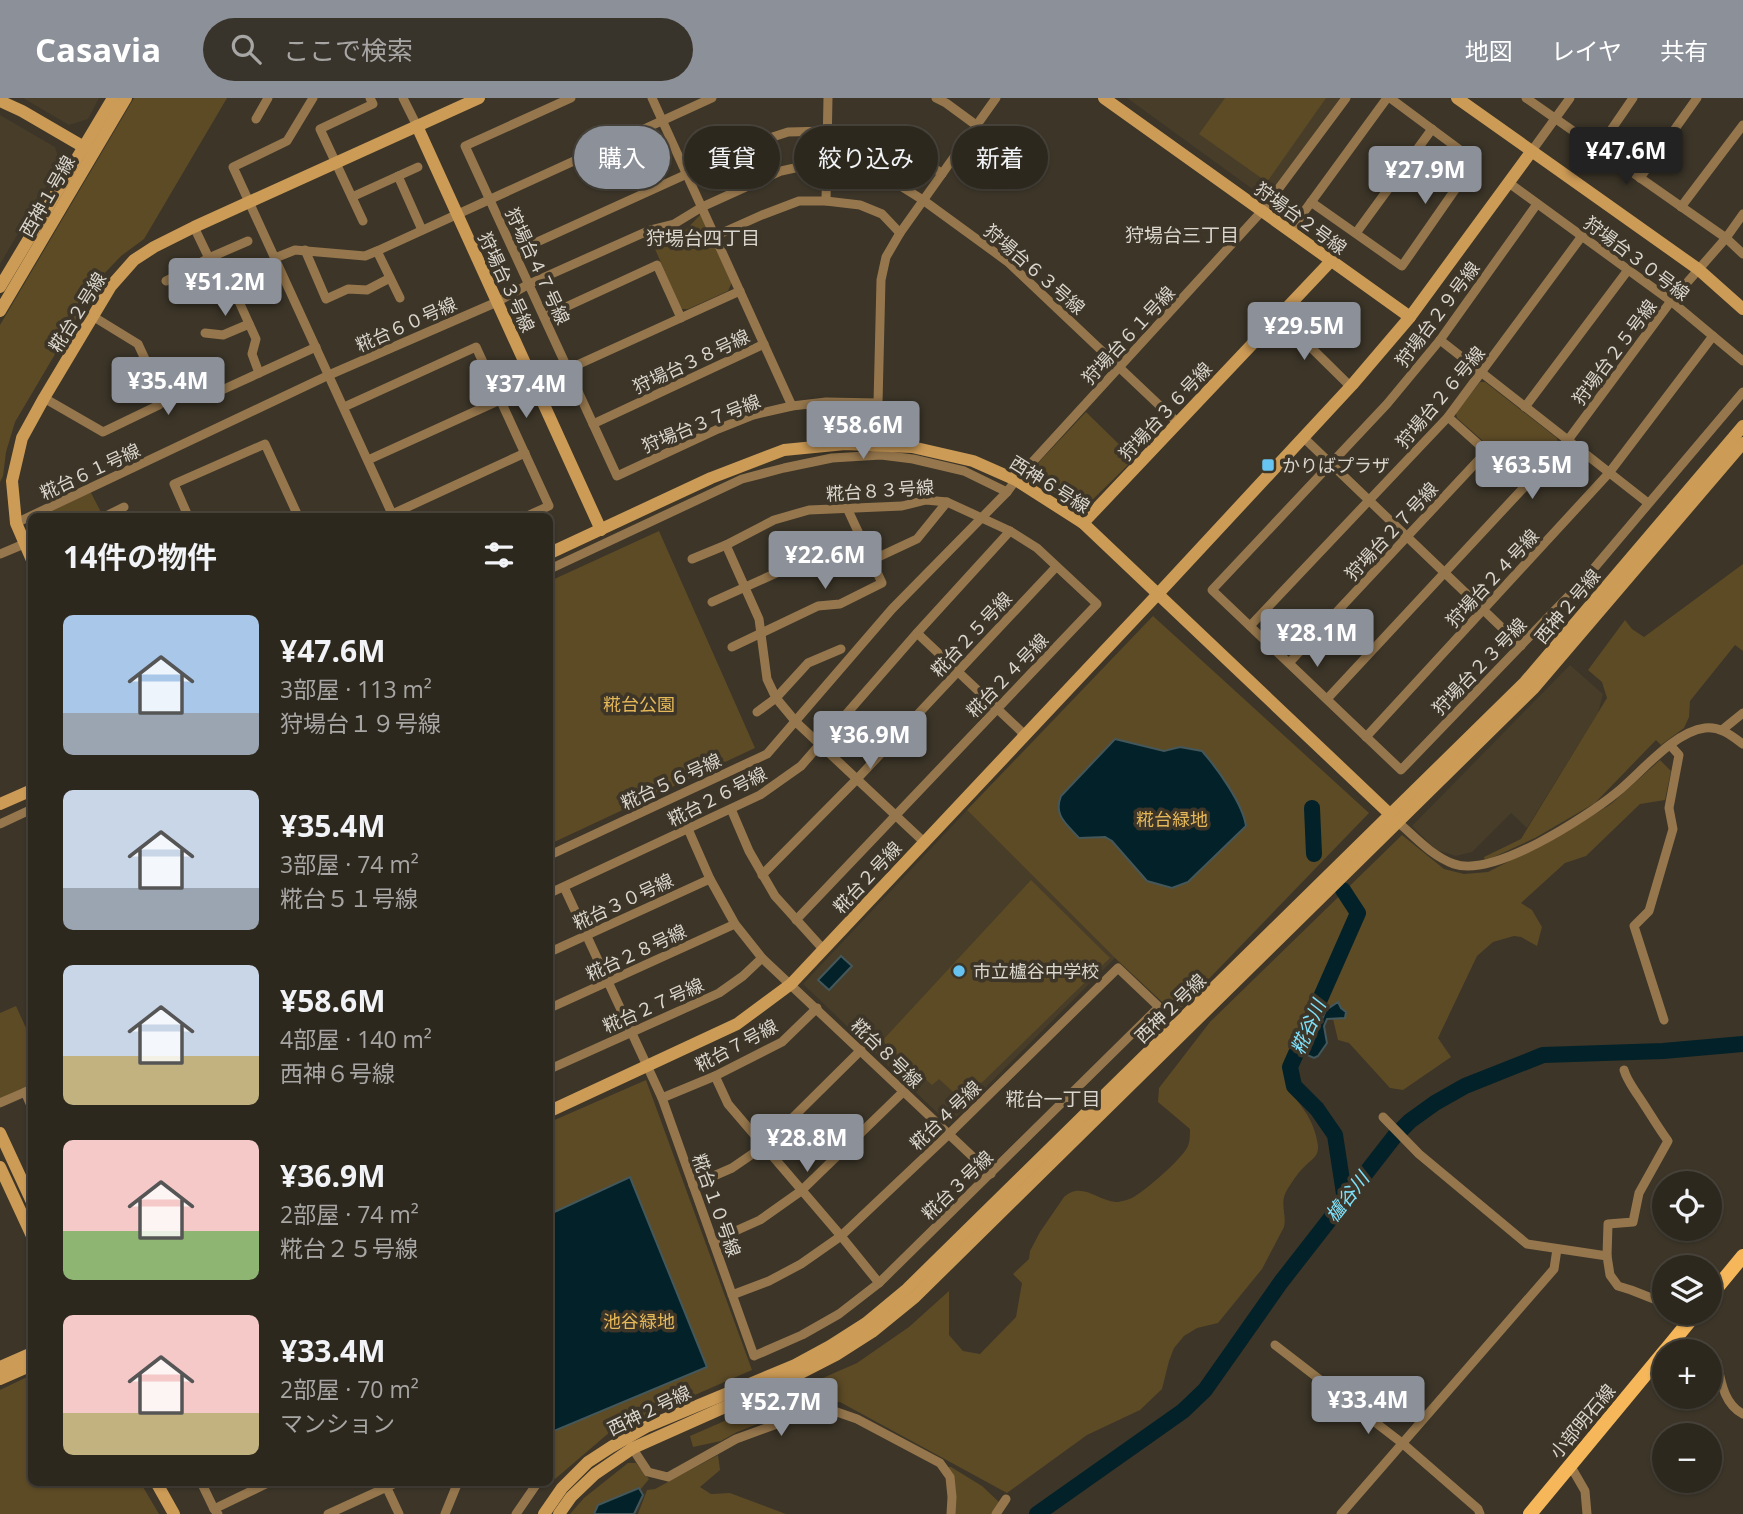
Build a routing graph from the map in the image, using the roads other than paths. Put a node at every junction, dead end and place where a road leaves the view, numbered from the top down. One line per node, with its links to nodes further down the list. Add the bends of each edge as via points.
1 (113, 98): 31 (street, 西神１号線)
2 (126, 98): 31 (street, 西神１号線)
3 (268, 98): 23 (street)
4 (313, 98): 51 (street, via 288,141 233,167)
5 (370, 98): 34 (street, via 373,104 320,129)
6 (403, 98): 28 (street)
7 (478, 98): 28 (street)
8 (571, 98): 48 (street, 狩場台４７号線, via 465,146)
9 (652, 98): 25 (street)
10 (712, 98): 25 (street)
11 (828, 98): 29 (street)
12 (936, 98): 26 (street)
13 (996, 98): 26 (street, 狩場台３７号線)
14 (1104, 98): 56 (street, 狩場台２号線)
15 (1346, 98): 56 (street, 狩場台６１号線)
16 (1389, 98): 30 (street); 52 (street)
17 (1457, 98): 33 (street)
18 (1526, 98): 24 (street)
19 (1570, 98): 24 (street)
20 (1633, 98): 32 (street)
21 (1697, 98): 42 (street)
22 (0, 101): 31 (street)
23 (256, 119)
24 (1555, 119): 32 (street); 33 (street)
25 (663, 121): 36 (street); 48 (street)
26 (976, 125): 39 (street, 狩場台３７号線)
27 (1743, 125): 55 (street)
28 (417, 126): 34 (street, 糀台２号線); 58 (street, 狩場台３号線)
29 (828, 126)
30 (1432, 129): 64 (street); 64 (street, via 1475,161 1402,266)
31 (88, 149): 81 (street, 西神１号線); 87 (street, 西神１号線)
32 (1598, 149): 42 (street)
33 (1531, 152): 43 (street, 糀台２号線); 76 (street)
34 (336, 163): 47 (street); 51 (street, 糀台２号線)
35 (418, 167): 41 (street)
36 (684, 167)
37 (794, 168): 54 (street, 狩場台６３号線)
38 (938, 171): 39 (street)
39 (942, 174): 49 (street, 狩場台３７号線)
40 (684, 175): 71 (street)
41 (398, 176): 47 (street); 61 (street)
42 (1640, 178): 55 (street)
43 (1508, 183): 53 (street, 狩場台３０号線); 92 (street, 糀台２号線)
44 (694, 189): 54 (street)
45 (826, 189): 50 (street)
46 (905, 189): 49 (street, 狩場台６３号線)
47 (352, 197): 59 (street)
48 (490, 200): 58 (street); 71 (street, 狩場台４７号線)
49 (923, 200): 63 (street, 狩場台３７号線); 100 (street, 狩場台６３号線, via 1008,262)
50 (826, 201): 63 (street, via 860,205 882,214); 65 (street, via 799,201)
51 (250, 202): 60 (street, 糀台２号線); 74 (street)
52 (1311, 202): 62 (street); 64 (street)
53 (1537, 204): 66 (street, 狩場台３０号線); 96 (street, 狩場台２９号線)
54 (702, 206): 65 (street); 80 (street, 糀台６０号線, via 674,224 650,230)
55 (1681, 207): 67 (street)
56 (1262, 211): 62 (street, 狩場台２号線); 100 (street, 狩場台６１号線)
57 (1743, 214): 67 (street, 狩場台２５号線)
58 (457, 215): 61 (street); 84 (street, 狩場台３号線)
59 (363, 221)
60 (194, 227): 73 (street); 89 (street, 糀台２号線, via 134,260 111,286)
61 (422, 230): 70 (street)
62 (1290, 231): 75 (street, 狩場台２号線)
63 (900, 233): 111 (street, 狩場台３７号線, via 886,257 881,280 878,403)
64 (1356, 233)
65 (715, 236): 82 (street)
66 (1582, 236): 77 (street, 狩場台３０号線); 103 (street, 狩場台２６号線)
67 (1726, 239): 72 (street); 76 (street, 狩場台２５号線)
68 (248, 241): 73 (street)
69 (305, 250): 70 (street, via 365,256); 74 (street); 78 (street, via 326,299 348,289 367,290)
70 (377, 251): 78 (street)
71 (515, 253): 80 (street, 狩場台４７号線)
72 (1743, 254)
73 (209, 258): 79 (street); 93 (street, via 217,275 231,284)
74 (275, 258): 98 (street)
75 (1331, 261): 88 (street, 狩場台３６号線); 92 (street, 狩場台２号線)
76 (1698, 269): 85 (street, 狩場台２５号線); 86 (street)
77 (1628, 270): 85 (street, 狩場台３０号線); 113 (street)
78 (390, 278): 83 (street)
79 (166, 281)
80 (529, 284): 84 (street, 糀台６０号線); 90 (street, 狩場台４７号線)
81 (0, 287)
82 (740, 291): 91 (street); 97 (street)
83 (400, 298)
84 (497, 302): 104 (street, 糀台６０号線); 105 (street, 狩場台３号線)
85 (1671, 302): 95 (street, 狩場台３０号線); 119 (street, 狩場台２５号線)
86 (1743, 309)
87 (0, 311)
88 (1279, 316): 106 (street); 115 (street, 狩場台３６号線)
89 (94, 317): 109 (street, 糀台２号線); 109 (street, via 138,344 162,396 159,405 103,432)
90 (544, 317): 91 (street, via 657,265); 101 (street, 狩場台４７号線)
91 (681, 317): 101 (street)
92 (1410, 317): 106 (street, 糀台２号線)
93 (249, 324): 94 (street, via 223,335); 102 (street, via 256,339 252,354)
94 (205, 333)
95 (1713, 337): 99 (street, 狩場台３０号線); 125 (street, 狩場台２４号線)
96 (1440, 340): 103 (street); 124 (street, 狩場台２９号線)
97 (764, 344): 111 (street); 116 (street, 狩場台３８号線)
98 (316, 346): 102 (street); 104 (street)
99 (1743, 361)
100 (1121, 367): 115 (street, 狩場台６３号線); 127 (street, 狩場台６１号線)
101 (568, 369): 105 (street); 116 (street, 狩場台４７号線)
102 (259, 373): 107 (street)
103 (1482, 373): 113 (street); 114 (street, 狩場台２６号線)
104 (329, 375): 112 (street); 135 (street, 糀台６１号線)
105 (535, 384): 110 (street); 146 (street, 狩場台３号線)
106 (1351, 387): 118 (street, 糀台２号線)
107 (222, 390)
108 (1743, 392): 132 (street, 狩場台２３号線)
109 (44, 398): 144 (street, 糀台２号線, via 22,438 12,481)
110 (500, 400): 112 (street, via 476,347); 122 (street); 123 (street)
111 (792, 406): 126 (street, 狩場台３７号線, via 753,415)
112 (344, 407): 123 (street)
113 (1525, 407): 119 (street)
114 (1448, 417): 121 (street); 130 (street, 狩場台２６号線)
115 (1178, 423): 145 (street, 狩場台３６号線)
116 (593, 424): 126 (street, 狩場台４７号線)
117 (1743, 426): 191 (street, 西神２号線, via 1525,682)
118 (1304, 438): 124 (street); 161 (street, 糀台２号線)
119 (1568, 440): 125 (street); 128 (street, 狩場台２５号線)
120 (1743, 443): 191 (street, 西神２号線, via 1533,689)
121 (1487, 451): 128 (street); 148 (street, 狩場台２７号線)
122 (525, 453): 140 (street); 141 (street, via 549,506)
123 (368, 460): 139 (street)
124 (1331, 464): 130 (street); 165 (street, 狩場台２９号線, via 1212,590)
125 (1609, 473): 132 (street); 164 (street, 狩場台２４号線)
126 (617, 476)
127 (1016, 480): 129 (street, 狩場台６１号線); 145 (street, 西神６号線); 146 (street, 西神６号線, via 973,461 912,447 845,444 784,450 711,478)
128 (1525, 486): 159 (street, 狩場台２５号線)
129 (1007, 492): 143 (street, 狩場台６１号線); 158 (street, via 964,471 913,458 881,454 832,458 743,480)
130 (1369, 501): 148 (street); 165 (street, 狩場台２６号線)
131 (947, 502): 134 (street, 糀台８３号線); 143 (street, 糀台８３号線); 156 (street, via 918,539)
132 (1648, 503): 168 (street, 狩場台２３号線)
133 (124, 507): 136 (street)
134 (847, 508): 149 (street); 151 (street, 糀台８３号線, via 809,510 774,520)
135 (37, 513)
136 (112, 513)
137 (187, 513): 138 (street, via 174,484 265,444)
138 (297, 513)
139 (390, 513)
140 (397, 513)
141 (534, 513)
142 (28, 517): 144 (street, 糀台６１号線)
143 (982, 517): 147 (street, 糀台８３号線); 178 (street, 糀台５６号線, via 892,609)
144 (16, 523): 150 (street, 糀台２号線)
145 (1083, 523): 161 (street, 西神６号線)
146 (601, 530): 153 (street, 西神６号線)
147 (1010, 531): 157 (street, 糀台８３号線); 167 (street, 糀台２６号線)
148 (1408, 537): 159 (street); 171 (street, 狩場台２７号線)
149 (863, 542): 156 (street); 160 (street)
150 (24, 544): 152 (street, 糀台２号線); 154 (street)
151 (726, 545): 155 (street, 糀台８３号線); 160 (street)
152 (28, 552)
153 (553, 552)
154 (0, 554)
155 (692, 559)
156 (872, 560): 166 (street, via 882,583 841,604 818,606)
157 (1056, 567): 163 (street, 糀台８３号線); 172 (street, 糀台２５号線)
158 (553, 568)
159 (1445, 573): 164 (street); 174 (street, 狩場台２５号線)
160 (745, 587): 162 (street); 166 (street)
161 (1157, 596): 180 (street, 糀台２号線); 191 (street, 西神６号線)
162 (712, 602)
163 (1097, 604): 175 (street, 糀台２４号線)
164 (1484, 610): 168 (street); 181 (street, 狩場台２４号線)
165 (1250, 626): 171 (street)
166 (761, 633): 169 (street); 173 (street, via 767,679)
167 (917, 633): 172 (street); 182 (street, 糀台２６号線)
168 (1521, 646): 181 (street, 狩場台２３号線, via 1401,770)
169 (732, 647)
170 (841, 649): 173 (street, via 808,663)
171 (1289, 663): 174 (street)
172 (958, 671): 175 (street); 185 (street, 糀台２５号線)
173 (776, 698): 176 (street); 178 (street)
174 (1327, 699): 181 (street)
175 (997, 708): 180 (street); 190 (street, 糀台２４号線)
176 (757, 712)
177 (1743, 713): 179 (street)
178 (796, 722): 182 (street); 195 (street, 糀台５６号線, via 767,754)
179 (1722, 730): 183 (street); 184 (street, via 1693,731)
180 (1025, 735): 194 (street, 糀台２号線)
181 (1366, 737)
182 (820, 744): 185 (street); 188 (street, 糀台２６号線, via 777,784)
183 (1743, 744)
184 (1670, 745): 191 (street, via 1582,817 1516,855 1481,866 1457,866 1435,856); 211 (street, via 1679,755 1669,808 1673,829 1649,911 1634,926)
185 (857, 779): 190 (street); 196 (street, 糀台２５号線)
186 (28, 792): 187 (street)
187 (0, 804)
188 (730, 809): 193 (street, 糀台２６号線); 196 (street)
189 (28, 811): 192 (street)
190 (897, 816): 194 (street); 200 (street, 糀台２４号線)
191 (1395, 819): 252 (street, 西神２号線, via 915,1297 872,1332 799,1374)
192 (0, 824)
193 (688, 829): 197 (street, 糀台８号線); 198 (street, 糀台２６号線)
194 (924, 842): 203 (street, 糀台２号線)
195 (553, 854)
196 (761, 874): 200 (street)
197 (710, 879): 201 (street, 糀台８号線); 202 (street, 糀台３０号線)
198 (565, 887): 199 (street, 糀台２６号線); 202 (street, 糀台１０号線)
199 (553, 892)
200 (796, 920): 203 (street)
201 (735, 924): 205 (street, 糀台８号線); 206 (street, 糀台２８号線)
202 (586, 936): 204 (street, 糀台３０号線); 206 (street, 糀台１０号線)
203 (823, 949): 207 (street, 糀台２号線)
204 (553, 951)
205 (762, 958): 207 (street, 糀台８号線); 212 (street, 糀台２７号線, via 719,993)
206 (608, 982): 208 (street, 糀台２８号線); 212 (street, 糀台１０号線)
207 (791, 984): 210 (street, 糀台８号線); 214 (street, 糀台２号線, via 737,1024)
208 (553, 1007)
209 (1159, 1007): 225 (street, 糀台４号線, via 1118,968); 228 (street, 糀台３号線)
210 (817, 1008): 213 (street, 糀台８号線); 217 (street, 糀台７号線, via 782,1042)
211 (1664, 1020)
212 (631, 1033): 214 (street, 糀台１０号線); 215 (street, 糀台２７号線)
213 (861, 1050): 219 (street, 糀台８号線); 226 (street)
214 (647, 1066): 220 (street, 糀台１０号線); 222 (street, 糀台２号線)
215 (553, 1068)
216 (1624, 1070): 237 (street, via 1668,1141 1639,1193 1633,1222 1608,1224)
217 (715, 1076): 220 (street, 糀台７号線); 226 (street, via 728,1104)
218 (28, 1091): 221 (street)
219 (904, 1091): 225 (street, 糀台８号線); 231 (street)
220 (662, 1098): 229 (street, 糀台１０号線)
221 (0, 1103)
222 (553, 1110)
223 (1382, 1117): 236 (street, via 1527,1244)
224 (0, 1133): 230 (street)
225 (949, 1133): 228 (street, 糀台８号線); 234 (street, 糀台４号線)
226 (764, 1146): 229 (street, via 732,1168); 231 (street)
227 (0, 1167): 232 (street)
228 (991, 1174): 240 (street, 糀台３号線)
229 (693, 1185): 235 (street, 糀台１０号線)
230 (28, 1190)
231 (802, 1191): 234 (street); 235 (street, via 760,1220)
232 (5, 1192): 233 (street)
233 (28, 1229)
234 (841, 1236): 240 (street); 241 (street, 糀台４号線, via 801,1264)
235 (713, 1241): 241 (street, 糀台１０号線)
236 (1557, 1249): 237 (street); 253 (street, via 1554,1269)
237 (1607, 1256): 242 (street, via 1610,1275 1618,1286)
238 (1743, 1256): 239 (main road)
239 (1722, 1281)
240 (879, 1283): 245 (street, 糀台３号線, via 839,1314)
241 (732, 1295): 245 (street, 糀台１０号線)
242 (1652, 1298)
243 (1275, 1345): 253 (street)
244 (28, 1355): 246 (street)
245 (754, 1356)
246 (0, 1367)
247 (28, 1367): 249 (street)
248 (1652, 1367): 254 (main road, 小部明石線)
249 (0, 1379)
250 (1722, 1386): 251 (street)
251 (1743, 1414)
252 (630, 1443): 269 (street, 西神２号線, via 588,1462); 270 (street, 西神２号線, via 571,1497); 271 (street, via 648,1472 668,1477 736,1438 810,1412 834,1411 940,1463 950,1477)
253 (1402, 1443): 273 (street); 274 (street)
254 (1570, 1465): 275 (main road, 小部明石線); 276 (street, via 1585,1491)
255 (158, 1486): 264 (street)
256 (203, 1486): 263 (street)
257 (263, 1486): 263 (street)
258 (383, 1486): 265 (street)
259 (385, 1486): 266 (street)
260 (456, 1486): 267 (street)
261 (535, 1486): 268 (street)
262 (1006, 1499): 272 (street)
263 (216, 1511)
264 (174, 1514)
265 (328, 1514)
266 (399, 1514)
267 (445, 1514)
268 (516, 1514)
269 (544, 1514)
270 (559, 1514)
271 (951, 1514)
272 (996, 1514)
273 (1341, 1514)
274 (1480, 1514)
275 (1530, 1514)
276 (1587, 1514)

